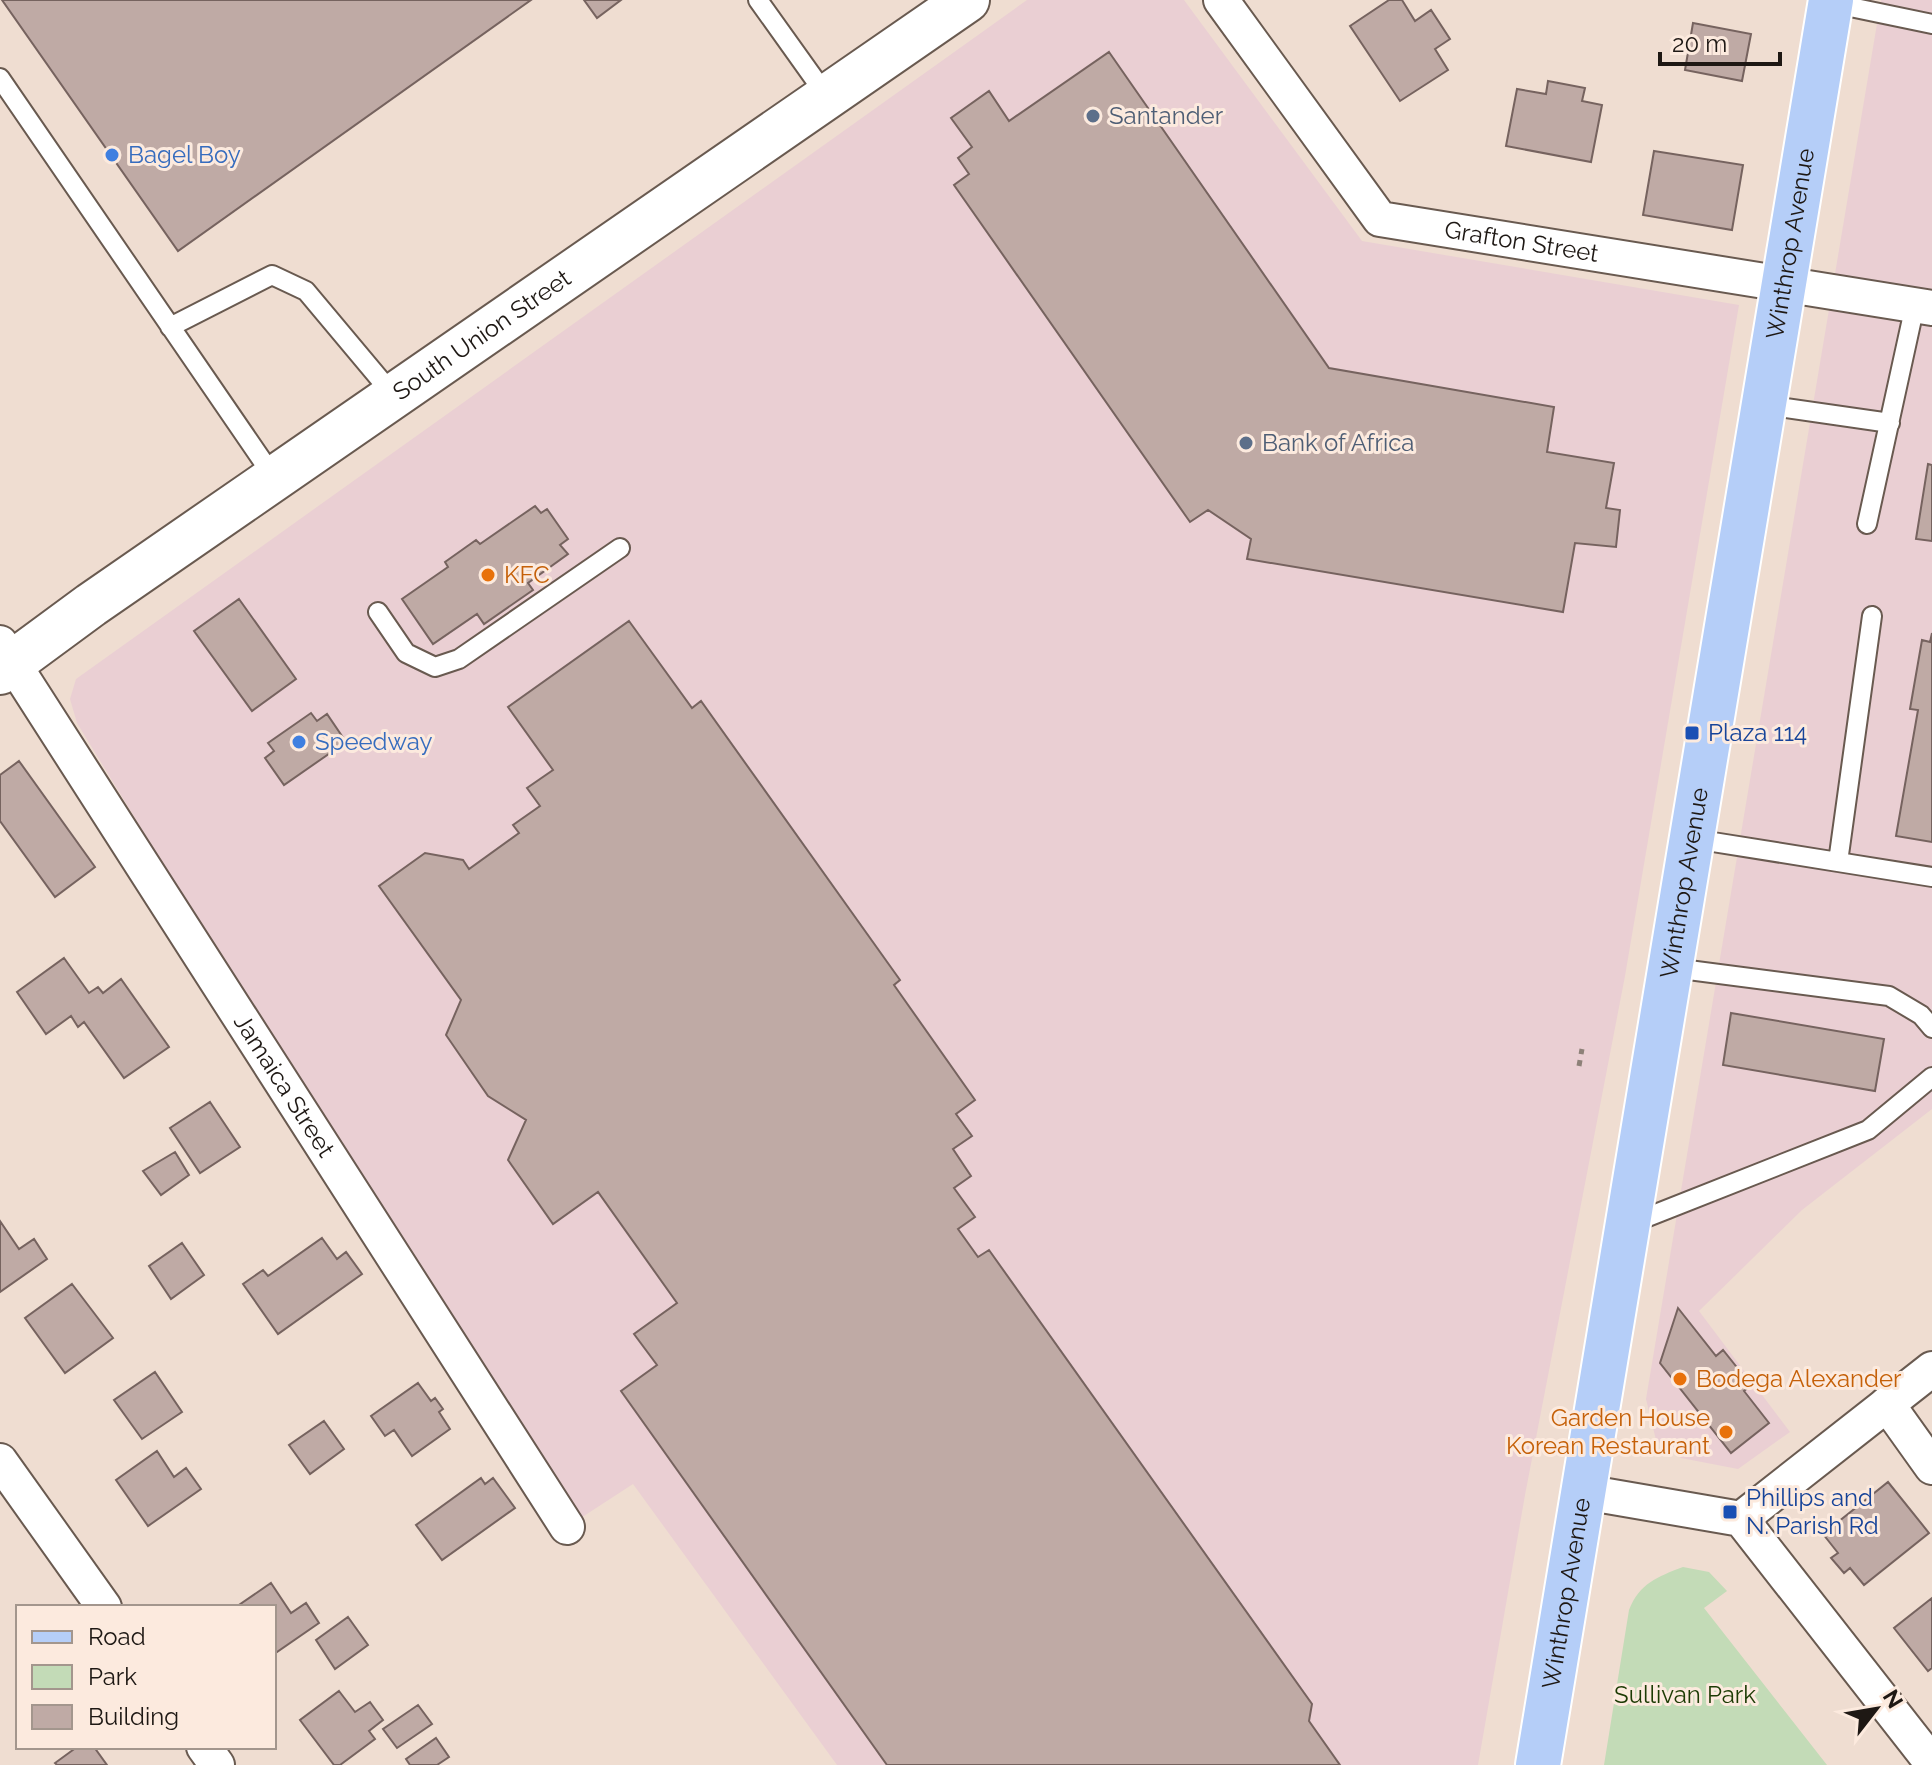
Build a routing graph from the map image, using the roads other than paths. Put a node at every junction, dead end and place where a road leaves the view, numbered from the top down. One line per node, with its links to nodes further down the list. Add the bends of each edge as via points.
1 (759, 0): 7 (lane)
2 (967, 0): 7 (main road, South Union Street)
3 (1221, 0): 8 (street, Grafton Street, via 1380,219)
4 (1831, 2): 5 (lane); 8 (main road, Winthrop Avenue)
5 (1932, 24)
6 (0, 78): 10 (lane)
7 (828, 98): 11 (main road, South Union Street)
8 (1785, 284): 9 (street, Grafton Street); 12 (main road, Winthrop Avenue)
9 (1924, 307): 13 (lane)
10 (170, 327): 11 (lane, via 272,275 306,291); 14 (lane)
11 (394, 396): 14 (main road, South Union Street)
12 (1765, 405): 13 (lane); 20 (main road, Winthrop Avenue)
13 (1890, 423): 15 (lane)
14 (275, 479): 19 (main road, South Union Street)
15 (1867, 524)
16 (620, 548): 17 (lane, via 459,659 435,667 406,653)
17 (378, 612)
18 (1872, 616): 21 (lane)
19 (5, 659): 33 (street, Jamaica Street)
20 (1694, 839): 21 (lane); 23 (main road, Winthrop Avenue)
21 (1838, 862): 22 (lane)
22 (1932, 877)
23 (1673, 968): 24 (lane, via 1889,996); 26 (main road, Winthrop Avenue)
24 (1932, 1028)
25 (1932, 1077): 26 (lane, via 1868,1130)
26 (1630, 1224): 31 (main road, Winthrop Avenue)
27 (1932, 1369): 28 (street)
28 (1887, 1404): 30 (street); 32 (street)
29 (0, 1461): 34 (street)
30 (1932, 1467)
31 (1584, 1492): 32 (street); 36 (main road, Winthrop Avenue)
32 (1741, 1519): 35 (street)
33 (567, 1527)
34 (103, 1605)
35 (1932, 1763)
36 (1538, 1765)

